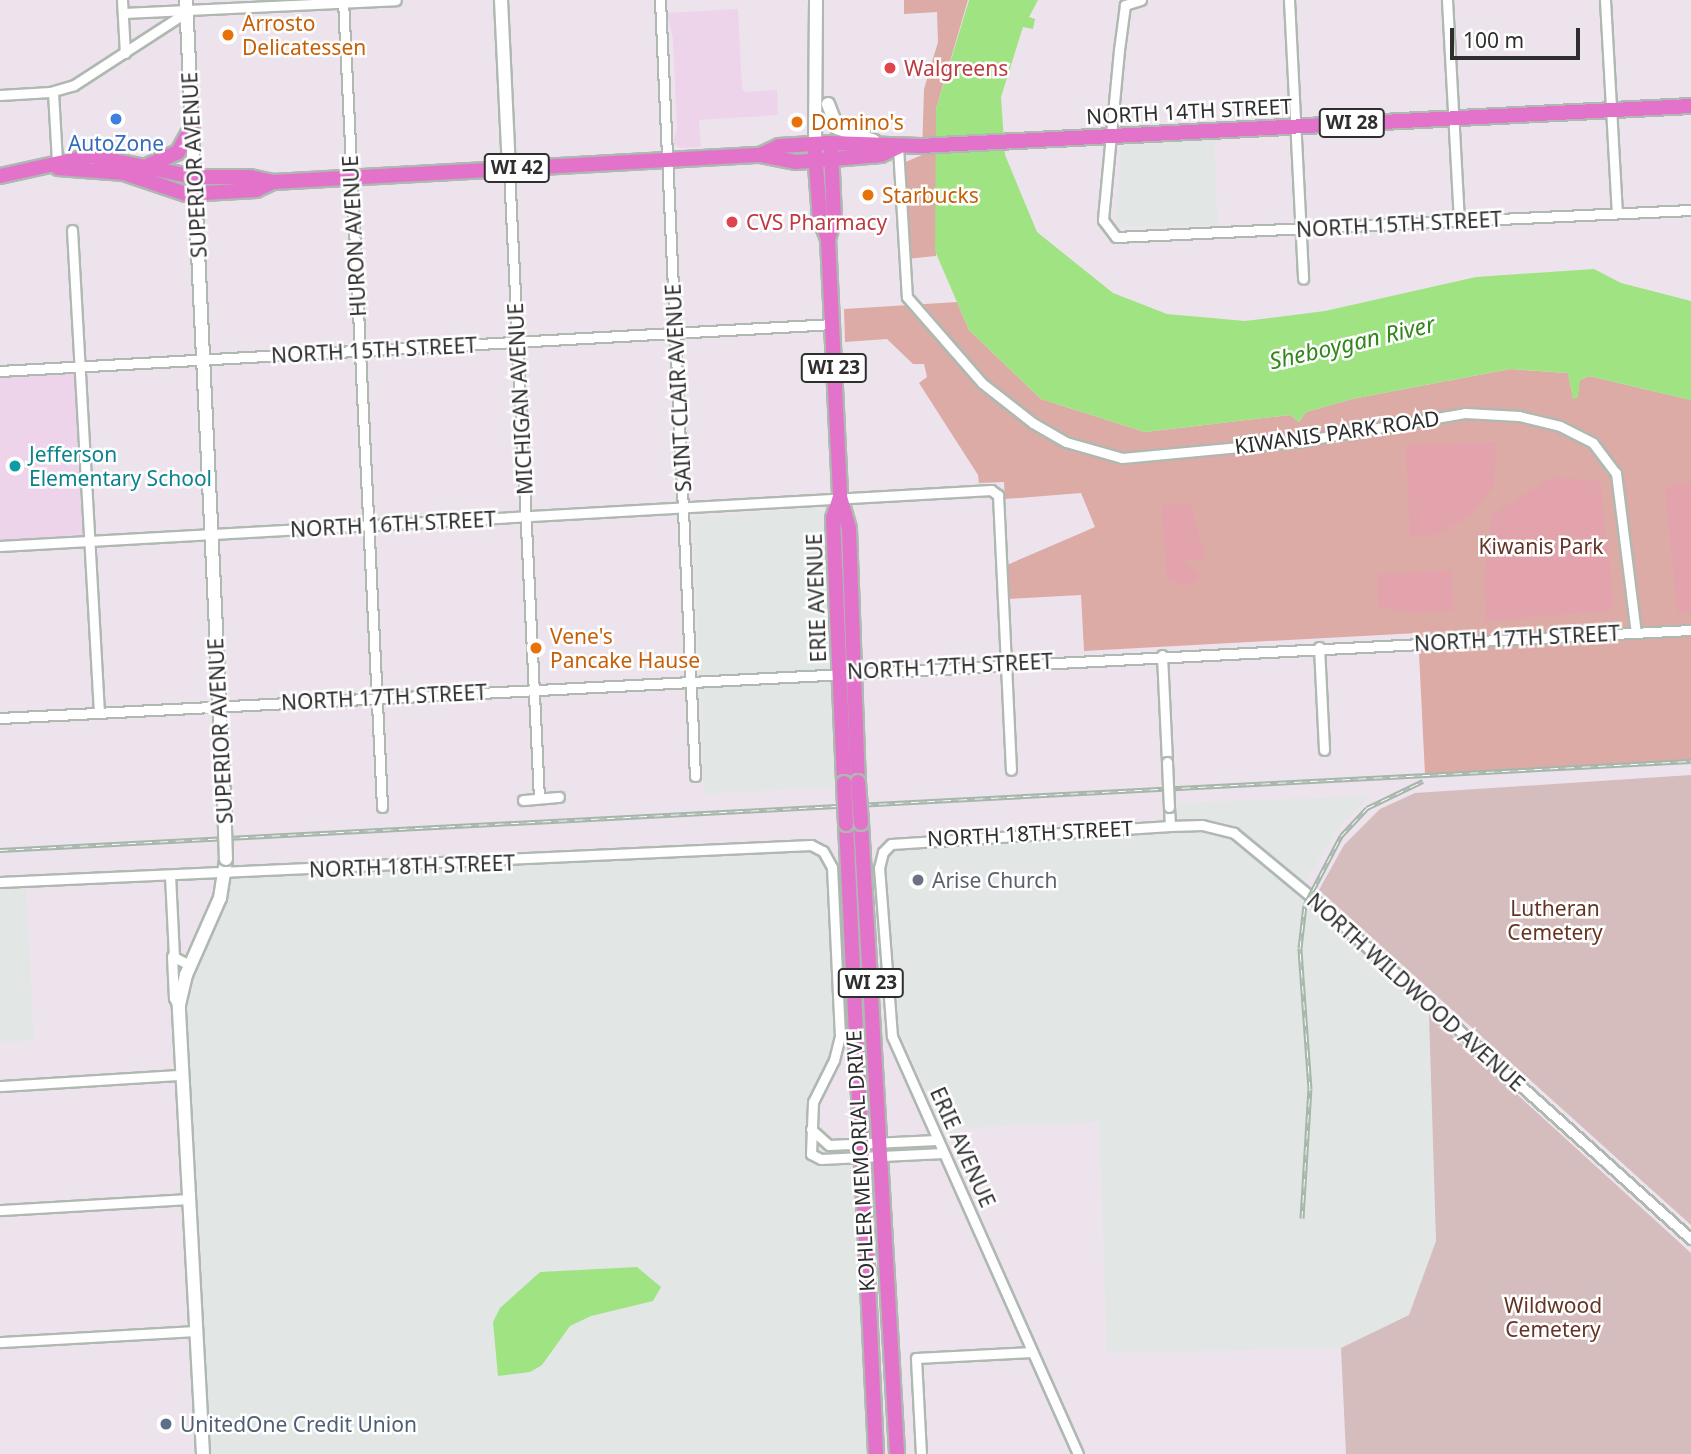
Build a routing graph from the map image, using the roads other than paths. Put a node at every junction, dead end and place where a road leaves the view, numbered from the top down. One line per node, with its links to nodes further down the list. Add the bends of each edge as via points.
1 (122, 0): 12 (street)
2 (396, 0): 10 (street)
3 (501, 0): 35 (street, MICHIGAN AVENUE)
4 (660, 0): 30 (street, SAINT CLAIR AVENUE)
5 (816, 0): 14 (street, ERIE AVENUE)
6 (1141, 0): 23 (street, via 1125,5)
7 (1289, 0): 21 (street)
8 (1447, 0): 20 (street)
9 (1605, 0): 19 (street)
10 (343, 2): 11 (street); 38 (street, HURON AVENUE)
11 (186, 6): 12 (street); 13 (street); 22 (street, SUPERIOR AVENUE)
12 (123, 13): 13 (street)
13 (125, 53): 15 (street, via 74,85)
14 (819, 82): 17 (street, ERIE AVENUE); 26 (street, ERIE AVENUE)
15 (53, 92): 16 (street); 31 (street)
16 (0, 95)
17 (828, 104): 24 (street, via 836,128); 25 (street, ERIE AVENUE)
18 (1691, 106): 19 (main road, NORTH 14TH STREET / WI 28)
19 (1611, 110): 20 (main road, NORTH 14TH STREET / WI 28); 42 (street)
20 (1454, 118): 21 (main road, NORTH 14TH STREET / WI 28); 43 (street)
21 (1296, 126): 23 (main road, NORTH 14TH STREET / WI 28); 44 (street)
22 (192, 127): 33 (main road, via 176,154); 37 (street, SUPERIOR AVENUE)
23 (1111, 135): 27 (main road, NORTH 14TH STREET / WI 28); 44 (street, NORTH 15TH STREET, via 1103,219 1109,232 1127,238)
24 (873, 141): 25 (main road, NORTH 14TH STREET / WI 28); 27 (main road, NORTH 14TH STREET / WI 28)
25 (830, 143): 26 (main road, NORTH 14TH STREET / WI 28); 29 (main road, ERIE AVENUE / WI 23)
26 (815, 144): 28 (main road, NORTH 14TH STREET / WI 42, via 779,146); 32 (main road, ERIE AVENUE / WI 23)
27 (898, 147): 29 (main road, NORTH 14TH STREET / WI 28, via 883,154); 63 (street, KIWANIS PARK ROAD, via 907,297 925,323 1010,407 1045,431 1122,458 1296,442 1483,412 1540,420 1580,435 1606,457 1619,481)
28 (760, 155): 30 (main road, NORTH 14TH STREET / WI 42); 32 (main road, NORTH 14TH STREET / WI 42, via 789,162)
29 (831, 159): 32 (main road, NORTH 14TH STREET / WI 28); 46 (main road, ERIE AVENUE / WI 23, via 834,215)
30 (667, 160): 35 (main road, NORTH 14TH STREET / WI 42); 49 (street, SAINT CLAIR AVENUE)
31 (58, 161): 33 (main road, NORTH 14TH STREET / WI 42, via 91,156); 34 (main road, NORTH 14TH STREET / WI 42)
32 (816, 161): 46 (main road, ERIE AVENUE / WI 23, via 820,219)
33 (149, 165): 37 (main road, NORTH 14TH STREET / WI 42)
34 (43, 167): 36 (main road, WI 42); 40 (main road, NORTH 14TH STREET / WI 42, via 106,169)
35 (509, 169): 38 (main road, NORTH 14TH STREET / WI 42); 50 (street, MICHIGAN AVENUE)
36 (0, 176)
37 (194, 177): 39 (main road, NORTH 14TH STREET / WI 42, via 250,177); 40 (street, SUPERIOR AVENUE)
38 (352, 177): 39 (main road, NORTH 14TH STREET / WI 42); 51 (street, HURON AVENUE)
39 (273, 182): 40 (main road, NORTH 14TH STREET / WI 42, via 256,190)
40 (195, 194): 52 (street, SUPERIOR AVENUE)
41 (1691, 210): 42 (street, NORTH 15TH STREET)
42 (1617, 212): 43 (street, NORTH 15TH STREET)
43 (1459, 221): 44 (street, NORTH 15TH STREET)
44 (1301, 229): 47 (street)
45 (72, 230): 53 (street)
46 (828, 239): 48 (main road, ERIE AVENUE / WI 23)
47 (1303, 279)
48 (832, 324): 49 (street, NORTH 15TH STREET); 55 (main road, ERIE AVENUE / WI 23)
49 (675, 333): 50 (street, NORTH 15TH STREET); 56 (street, SAINT CLAIR AVENUE)
50 (517, 342): 51 (street, NORTH 15TH STREET); 57 (street, MICHIGAN AVENUE)
51 (360, 351): 52 (street, NORTH 15TH STREET); 58 (street, HURON AVENUE)
52 (203, 359): 53 (street, NORTH 15TH STREET); 59 (street, SUPERIOR AVENUE)
53 (80, 367): 54 (street, NORTH 15TH STREET); 60 (street)
54 (0, 371)
55 (840, 498): 56 (street, NORTH 16TH STREET); 66 (street, NORTH 16TH STREET, via 995,492); 67 (main road, ERIE AVENUE / WI 23, via 833,518)
56 (684, 507): 57 (street, NORTH 16TH STREET); 68 (street, SAINT CLAIR AVENUE)
57 (526, 516): 58 (street, NORTH 16TH STREET); 69 (street, MICHIGAN AVENUE)
58 (368, 524): 59 (street, NORTH 16TH STREET); 70 (street, HURON AVENUE)
59 (211, 535): 60 (street, NORTH 16TH STREET); 71 (street, SUPERIOR AVENUE)
60 (90, 542): 61 (street, NORTH 16TH STREET); 72 (street)
61 (0, 546)
62 (1691, 630): 63 (street, NORTH 17TH STREET)
63 (1636, 633): 64 (street, NORTH 17TH STREET)
64 (1319, 647): 65 (street, NORTH 17TH STREET); 74 (street)
65 (1162, 654): 66 (street, NORTH 17TH STREET); 83 (street, bridge)
66 (1005, 663): 67 (street, NORTH 17TH STREET); 75 (street)
67 (847, 672): 68 (street, NORTH 17TH STREET); 77 (main road, ERIE AVENUE / WI 23)
68 (691, 680): 69 (street, NORTH 17TH STREET); 76 (street, SAINT CLAIR AVENUE)
69 (533, 688): 70 (street, NORTH 17TH STREET); 79 (street, MICHIGAN AVENUE)
70 (377, 697): 71 (street, NORTH 17TH STREET); 81 (street, HURON AVENUE)
71 (219, 706): 72 (street, NORTH 17TH STREET); 85 (street, SUPERIOR AVENUE, bridge)
72 (99, 712): 73 (street, NORTH 17TH STREET)
73 (0, 718)
74 (1324, 750)
75 (1011, 771)
76 (695, 776)
77 (851, 783): 82 (main road, KOHLER MEMORIAL DRIVE / WI 23, bridge)
78 (559, 797): 79 (street)
79 (539, 799): 80 (street)
80 (523, 800)
81 (382, 807)
82 (853, 824): 95 (main road, KOHLER MEMORIAL DRIVE / WI 23); 96 (main road, KOHLER MEMORIAL DRIVE / WI 23)
83 (1170, 825): 84 (street, NORTH 18TH STREET); 100 (street, NORTH WILDWOOD AVENUE, via 1219,828 1250,845)
84 (891, 844): 94 (street, ERIE AVENUE, via 883,852 879,868 889,1022)
85 (225, 874): 86 (street, NORTH 18TH STREET); 89 (street, SUPERIOR AVENUE, via 215,911); 93 (street, NORTH 18TH STREET, via 801,844 823,851 832,867 840,1036 834,1060 813,1102)
86 (170, 875): 87 (street, NORTH 18TH STREET); 88 (street)
87 (0, 882)
88 (172, 940): 89 (street, via 175,959); 90 (street, via 174,998)
89 (190, 965): 90 (street, SUPERIOR AVENUE)
90 (179, 1007): 91 (street, SUPERIOR AVENUE)
91 (182, 1075): 92 (street); 98 (street, SUPERIOR AVENUE)
92 (0, 1086)
93 (811, 1129): 96 (street, via 826,1144); 96 (street, via 814,1158)
94 (937, 1140): 95 (street); 97 (street, ERIE AVENUE)
95 (882, 1149): 96 (street); 97 (street); 106 (main road, KOHLER MEMORIAL DRIVE / WI 23)
96 (862, 1150): 105 (main road, KOHLER MEMORIAL DRIVE / WI 23)
97 (943, 1153): 103 (street, ERIE AVENUE)
98 (189, 1199): 99 (street); 101 (street, SUPERIOR AVENUE)
99 (0, 1210)
100 (1691, 1240)
101 (196, 1331): 102 (street); 104 (street, SUPERIOR AVENUE)
102 (0, 1342)
103 (1032, 1352): 107 (street, via 916,1357); 108 (street, ERIE AVENUE)
104 (203, 1454)
105 (876, 1454)
106 (897, 1454)
107 (921, 1454)
108 (1078, 1454)

